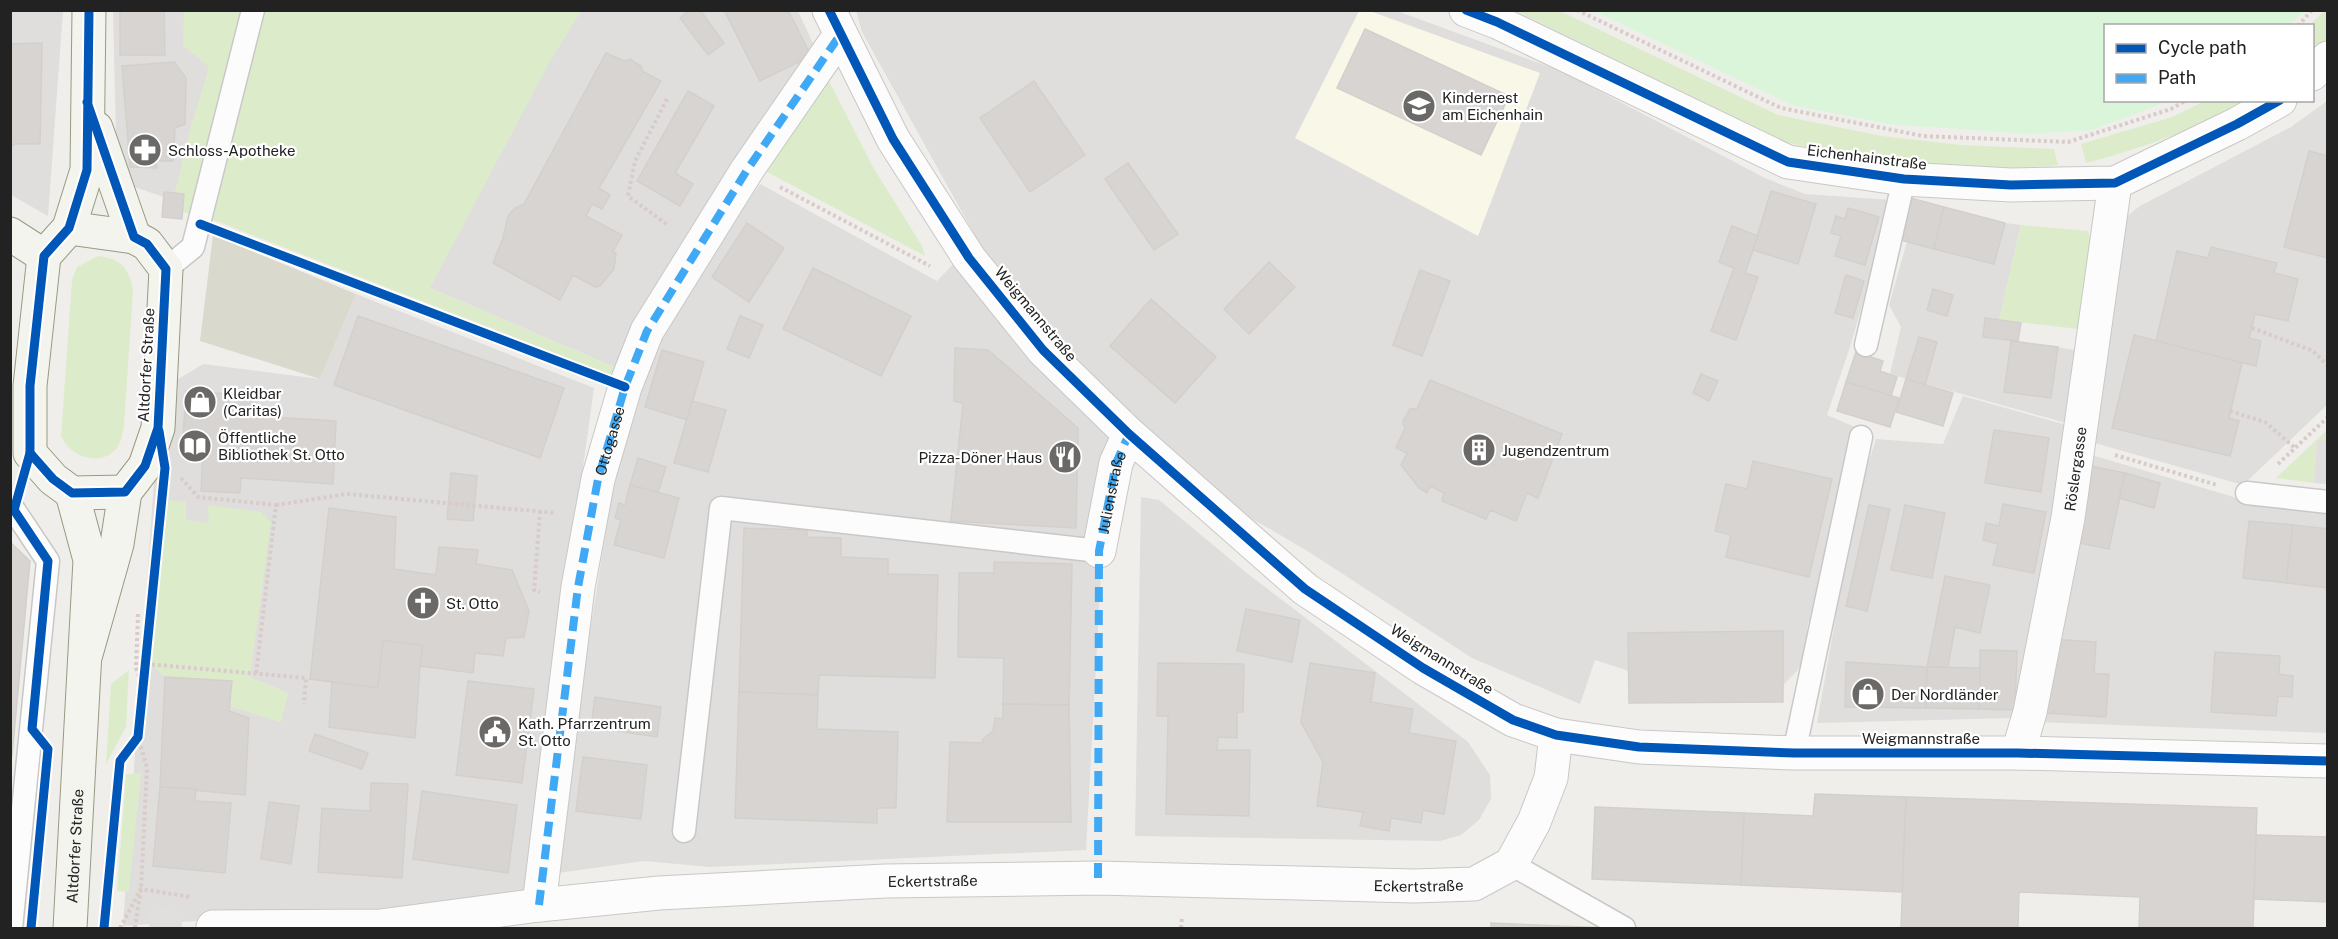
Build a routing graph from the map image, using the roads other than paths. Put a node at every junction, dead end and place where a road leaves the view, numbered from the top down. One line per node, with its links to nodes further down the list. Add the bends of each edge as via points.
1 (89, 10): 7 (main road)
2 (253, 10): 15 (lane, via 194,247)
3 (1466, 10): 9 (street, Eichenhainstraße, via 1788,162)
4 (835, 23): 17 (street, Weigmannstraße, via 893,140 969,258 1042,350); 33 (street, Ottogasse, via 647,331 625,387 598,479 578,587)
5 (2328, 58): 6 (street)
6 (2314, 73)
7 (87, 102): 11 (main road, via 87,170); 13 (main road)
8 (2276, 102): 10 (street, Eichenhainstraße)
9 (1905, 179): 10 (street, Eichenhainstraße, via 2012,185); 16 (lane)
10 (2115, 183): 29 (street, Röslergasse, via 2068,518 2030,712)
11 (69, 228): 13 (main road); 14 (main road)
12 (10, 234): 14 (main road)
13 (134, 237): 15 (main road, via 147,244)
14 (44, 256): 19 (main road)
15 (166, 269): 20 (main road, Altdorfer Straße, via 158,428 145,466)
16 (1866, 345)
17 (1128, 434): 25 (street, Julienstraße, via 1116,463); 27 (street, Weigmannstraße, via 1305,589 1423,668 1513,720)
18 (1861, 437): 28 (lane)
19 (20, 452): 21 (main road)
20 (125, 492): 21 (main road); 26 (main road, Altdorfer Straße, via 117,544)
21 (72, 493): 26 (main road, Altdorfer Straße, via 90,560)
22 (2247, 493): 23 (lane)
23 (2328, 502)
24 (10, 504): 35 (lane, via 48,561)
25 (1099, 551): 31 (lane, via 721,508)
26 (86, 654): 36 (main road, Altdorfer Straße)
27 (1556, 735): 28 (street, Weigmannstraße, via 1639,747); 32 (street, via 1551,778 1534,822)
28 (1794, 753): 29 (street, Weigmannstraße)
29 (2018, 753): 30 (street, Weigmannstraße)
30 (2328, 761)
31 (684, 831)
32 (1511, 864): 33 (street, Eckertstraße, via 1474,884 1098,878 936,880 694,891); 37 (lane)
33 (539, 905): 34 (street, Eckertstraße, via 380,926)
34 (213, 927)
35 (11, 928)
36 (70, 928)
37 (1624, 928)

